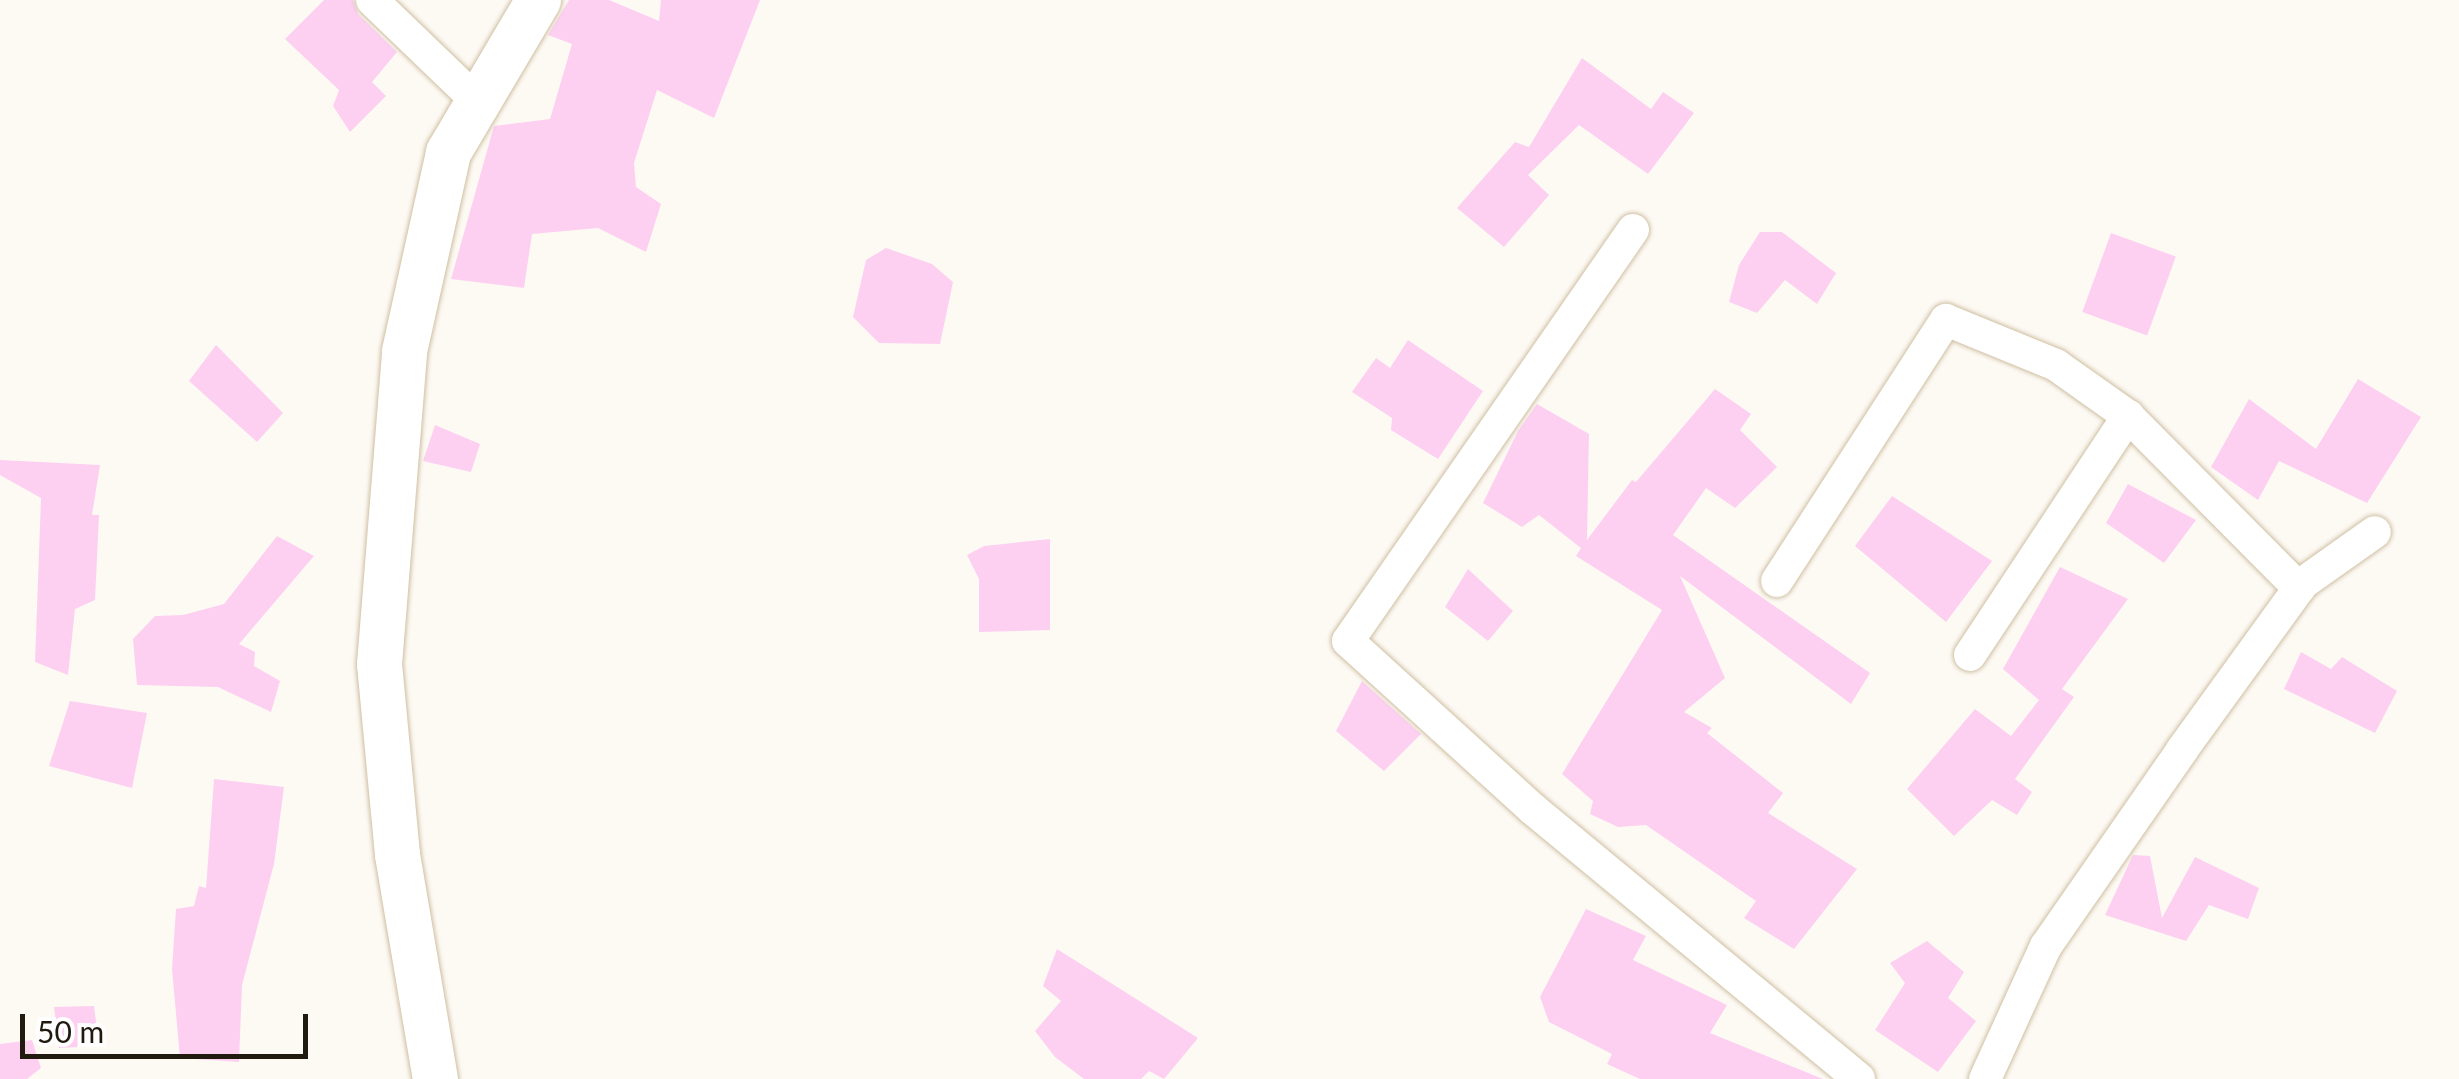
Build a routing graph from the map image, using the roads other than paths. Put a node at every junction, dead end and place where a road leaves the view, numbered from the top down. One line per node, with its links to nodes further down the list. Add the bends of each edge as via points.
1 (372, 0): 3 (street)
2 (538, 0): 3 (main road)
3 (478, 102): 10 (main road, via 448,152 404,352 379,664 397,854)
4 (1633, 230): 11 (street, via 1348,641 1534,810)
5 (2128, 416): 7 (street, via 2056,365 1946,320); 8 (street); 9 (street)
6 (2375, 532): 8 (street)
7 (1777, 581)
8 (2299, 588): 12 (street, via 2046,946)
9 (1970, 655)
10 (435, 1079)
11 (1859, 1079)
12 (1985, 1079)

